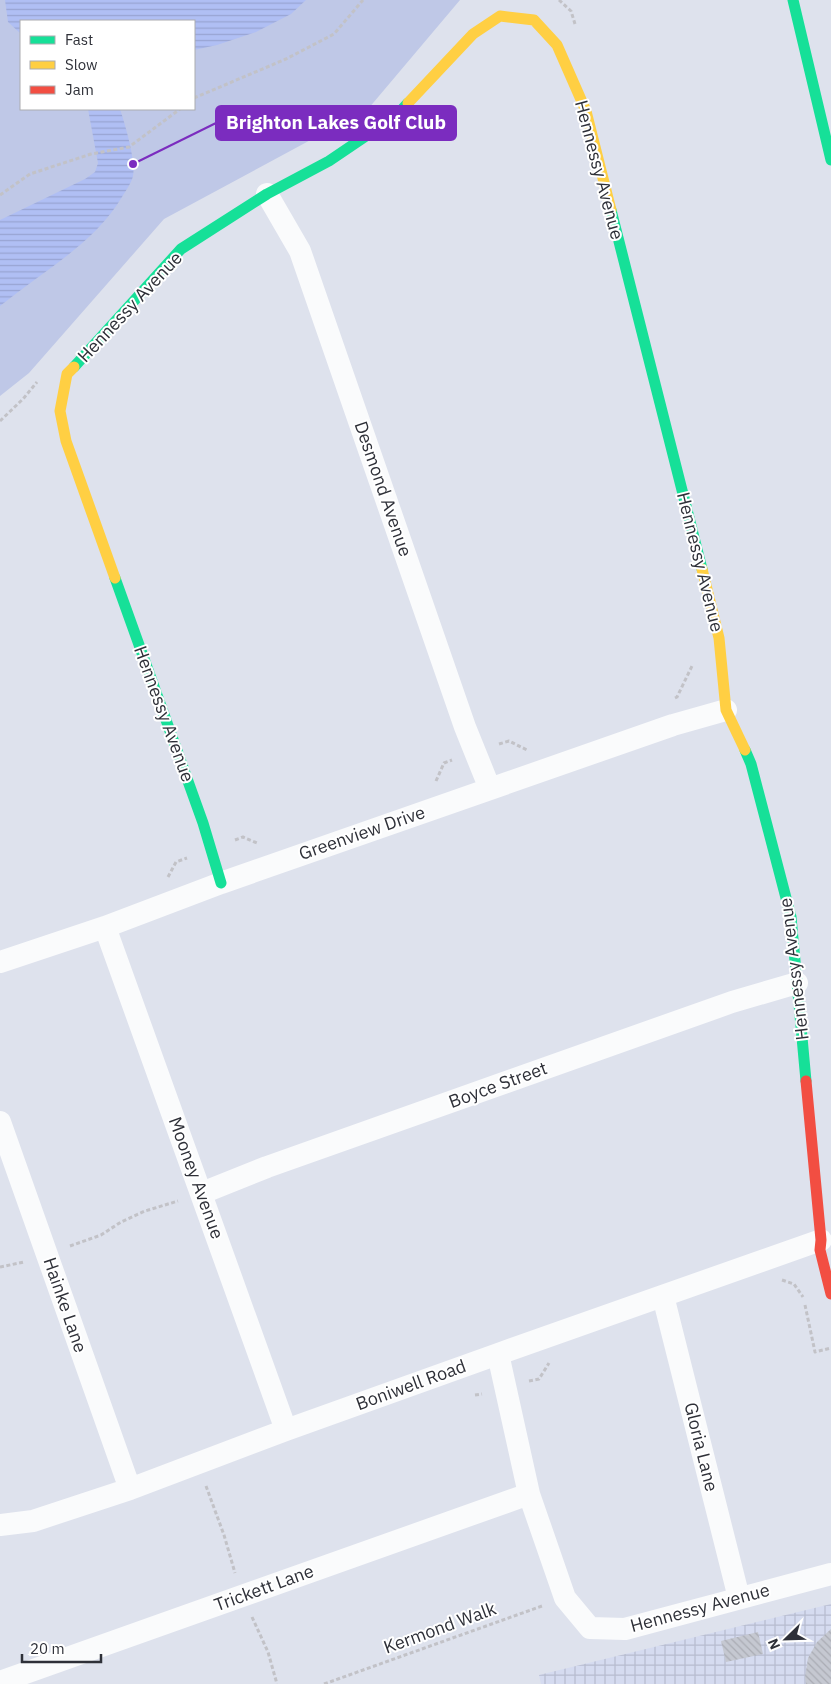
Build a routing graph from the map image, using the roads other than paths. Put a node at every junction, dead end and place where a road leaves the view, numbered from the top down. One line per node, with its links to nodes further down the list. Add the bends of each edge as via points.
1 (793, 0): 2 (main road)
2 (831, 160)
3 (267, 194): 4 (main road, Hennessy Avenue, via 329,161 398,115 473,34 500,16 534,20 557,45 586,111 719,638); 5 (street, Desmond Avenue, via 300,251); 6 (main road, Hennessy Avenue, via 181,249 67,374 60,411 66,440 200,814)
4 (726, 710): 5 (street, Greenview Drive, via 672,724); 9 (main road, Hennessy Avenue, via 751,764 791,916)
5 (490, 789): 6 (street, Greenview Drive)
6 (221, 883): 7 (street, Greenview Drive)
7 (105, 927): 8 (street, Greenview Drive); 11 (street, Mooney Avenue)
8 (0, 962)
9 (797, 983): 11 (street, Boyce Street, via 732,1002 267,1166); 12 (main road, Hennessy Avenue)
10 (0, 1122): 17 (street, Hainke Lane)
11 (202, 1193): 16 (street, Mooney Avenue)
12 (821, 1240): 13 (main road, Hennessy Avenue, via 820,1250); 14 (street, Boniwell Road)
13 (831, 1294)
14 (663, 1296): 15 (street, Boniwell Road); 21 (street, Gloria Lane)
15 (498, 1354): 16 (street, Boniwell Road); 18 (street, Hennessy Avenue)
16 (286, 1430): 17 (street, Boniwell Road)
17 (130, 1489): 19 (street, Boniwell Road, via 33,1521)
18 (529, 1494): 21 (street, Hennessy Avenue, via 565,1598 590,1628 625,1629); 22 (street, Trickett Lane)
19 (0, 1525)
20 (831, 1574): 21 (street, Hennessy Avenue)
21 (739, 1598)
22 (0, 1682)

